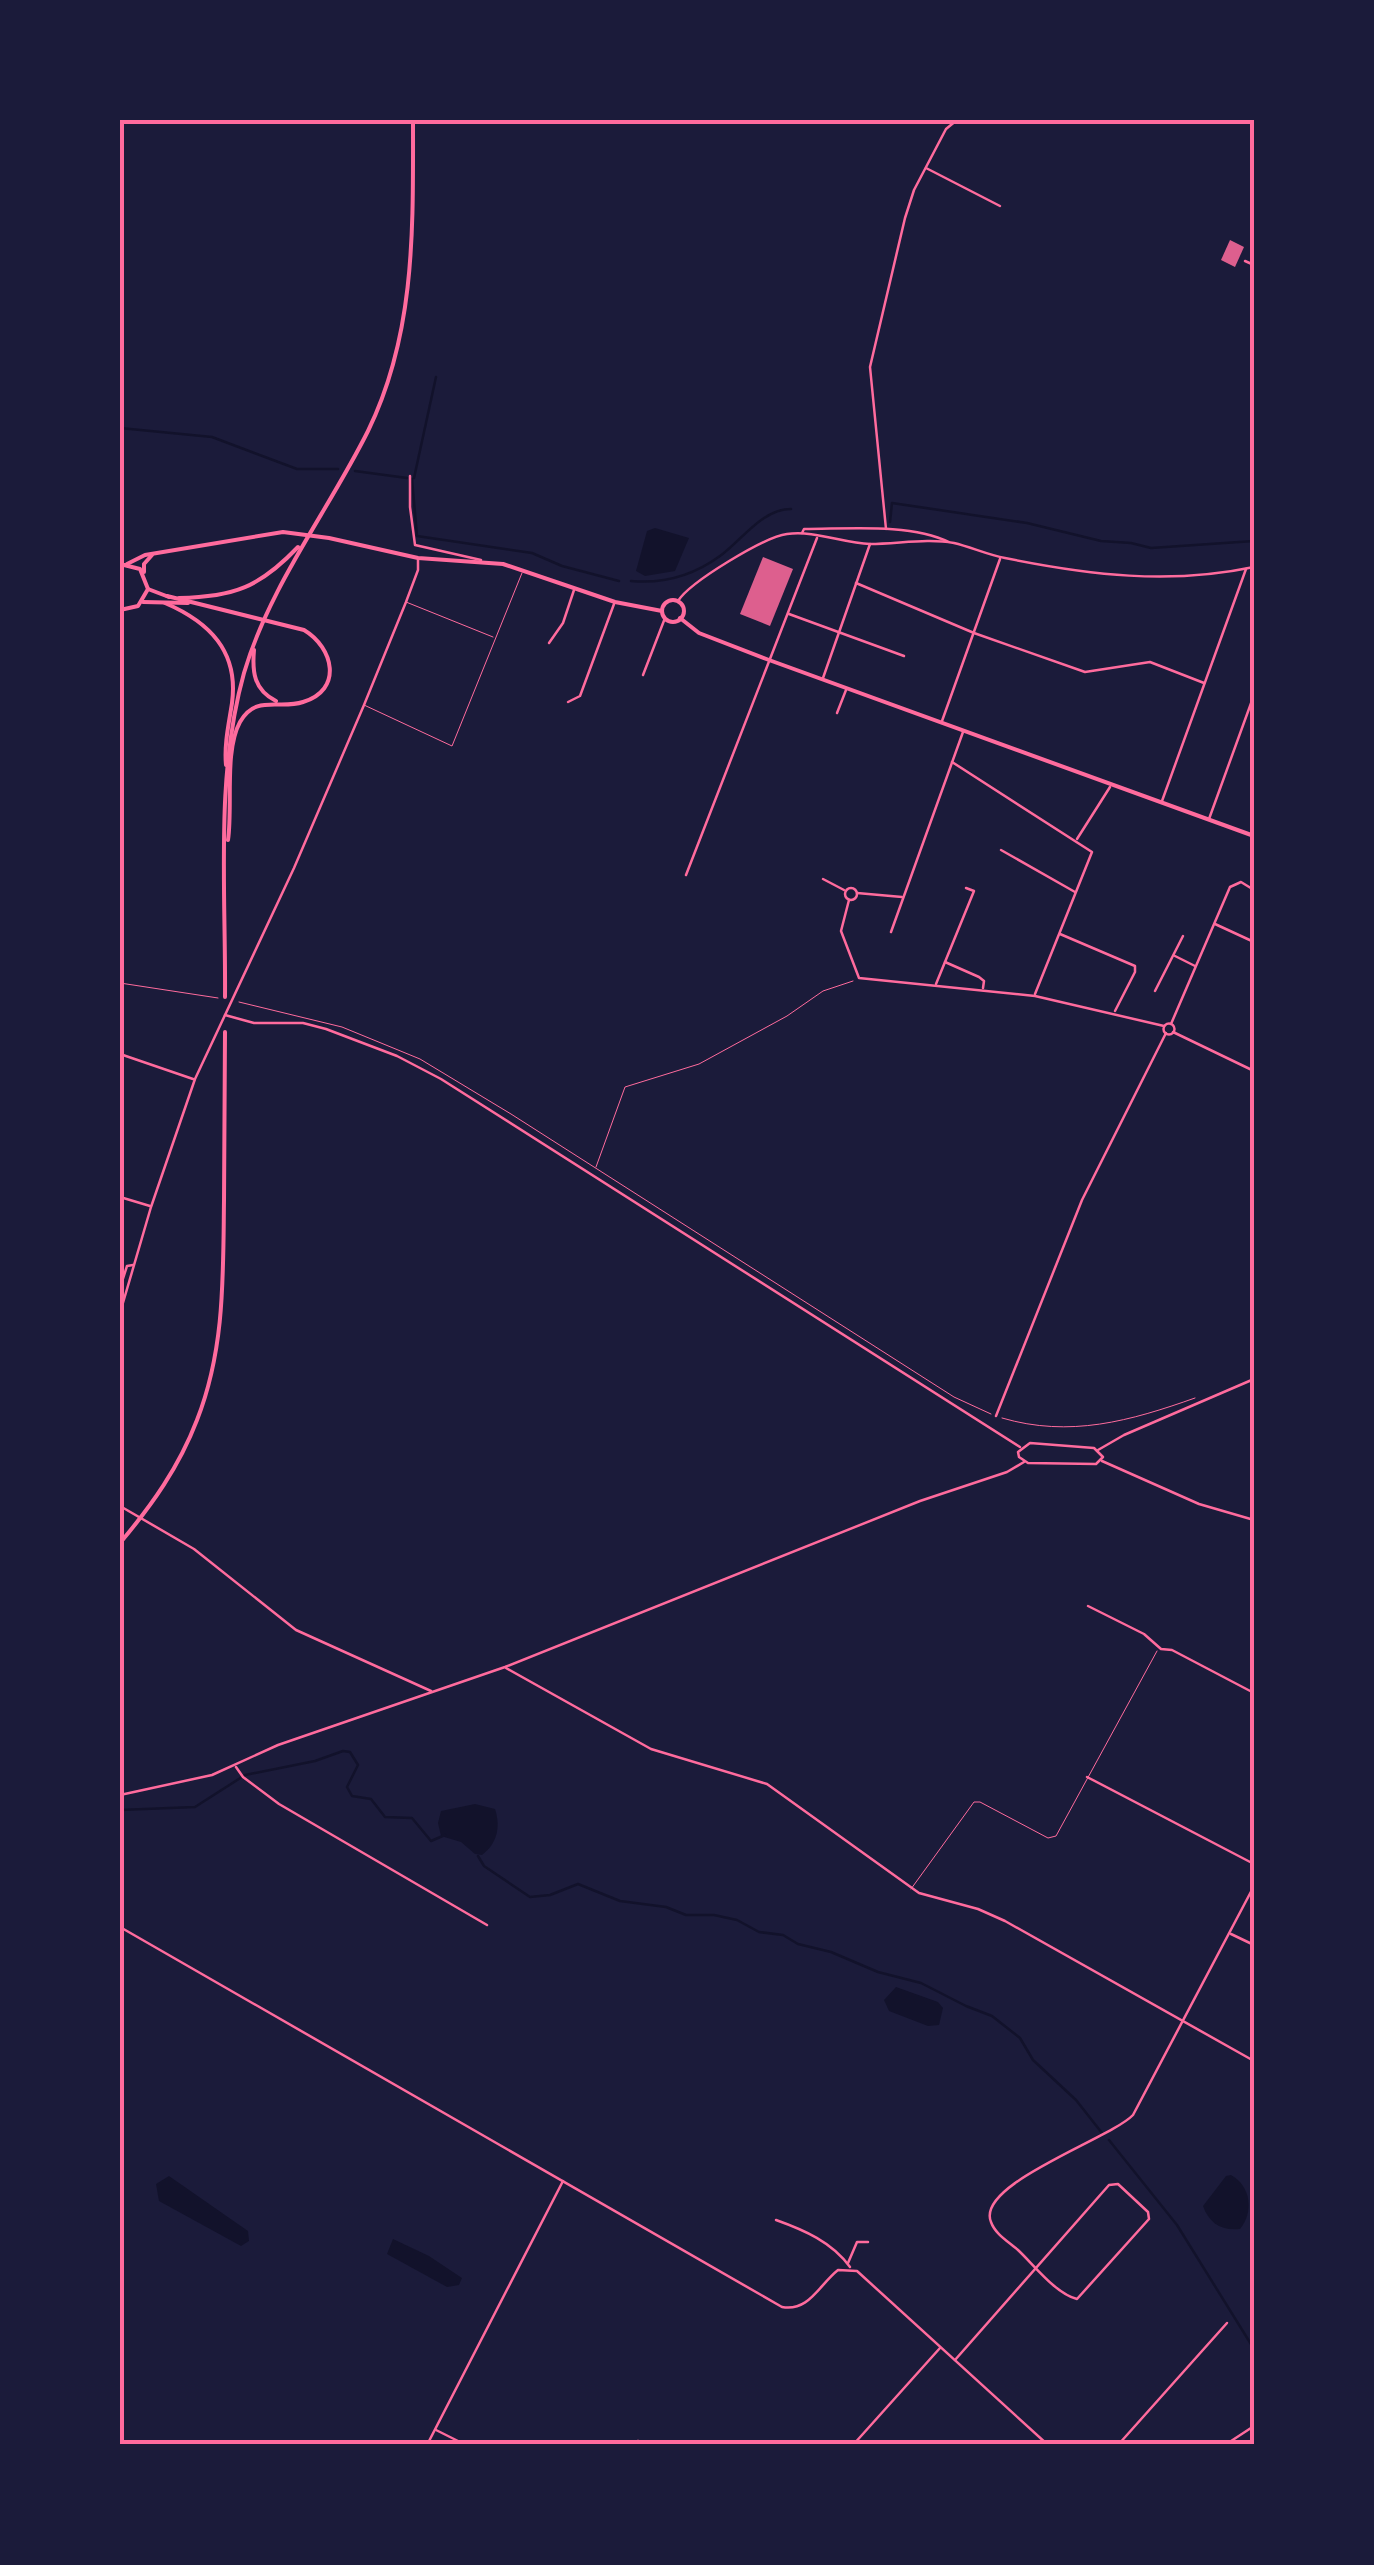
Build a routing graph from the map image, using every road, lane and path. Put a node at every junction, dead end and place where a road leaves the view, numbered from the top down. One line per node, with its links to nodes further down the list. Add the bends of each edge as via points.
1 (413, 120): 11 (main road, via 412,264 397,352 369,429)
2 (958, 120): 3 (street)
3 (925, 168): 4 (street); 8 (street, via 904,218 870,367)
4 (1000, 206)
5 (1245, 262): 6 (street)
6 (1254, 265)
7 (410, 478): 17 (street, via 416,545)
8 (886, 529): 9 (street); 12 (street)
9 (801, 534): 10 (street); 28 (street, via 765,542)
10 (818, 536): 13 (street); 34 (street)
11 (304, 540): 27 (main road, via 275,572 246,588); 37 (main road)
12 (952, 543): 13 (street); 15 (street)
13 (870, 544): 24 (street)
14 (156, 553): 16 (main road, via 282,532); 19 (main road); 23 (main road)
15 (1000, 557): 21 (street, via 1153,579); 39 (street)
16 (418, 558): 17 (main road); 30 (street)
17 (488, 563): 22 (main road)
18 (120, 564): 19 (main road)
19 (127, 564): 23 (main road)
20 (1254, 567): 21 (street)
21 (1246, 569): 46 (street)
22 (523, 570): 25 (main road); 40 (lane)
23 (144, 574): 26 (main road)
24 (856, 583): 38 (street); 39 (street)
25 (574, 588): 31 (main road); 41 (street)
26 (148, 589): 27 (main road); 29 (main road)
27 (166, 600): 29 (main road); 50 (main road, via 286,624 319,639 330,660 324,686 302,703); 58 (main road, via 206,625 229,657 234,689)
28 (678, 601): 33 (main road, via 667,601); 36 (main road)
29 (143, 602): 32 (main road)
30 (406, 602): 40 (lane); 51 (street)
31 (615, 602): 33 (main road); 49 (street, via 580,696)
32 (120, 610)
33 (662, 610): 35 (main road)
34 (788, 614): 38 (street); 43 (street)
35 (665, 618): 36 (main road); 44 (street)
36 (680, 618): 43 (main road, via 699,633)
37 (258, 630): 50 (main road, via 254,679); 58 (main road, via 234,715)
38 (839, 631): 42 (street); 45 (street)
39 (974, 632): 46 (street, via 1085,672 1150,662); 55 (street)
40 (496, 639): 51 (lane, via 452,746)
41 (550, 643)
42 (904, 656)
43 (769, 660): 45 (main road); 66 (street)
44 (642, 676)
45 (822, 680): 47 (main road)
46 (1204, 683): 60 (street)
47 (846, 688): 52 (street); 55 (main road)
48 (1254, 695): 53 (street)
49 (568, 702)
50 (280, 703): 65 (main road, via 253,708 237,729)
51 (364, 705): 92 (street)
52 (837, 713)
53 (1248, 713): 54 (street); 61 (street)
54 (1254, 715)
55 (941, 723): 56 (main road)
56 (964, 731): 57 (street); 59 (main road)
57 (952, 762): 63 (street); 73 (street)
58 (228, 771): 65 (main road)
59 (1113, 784): 60 (main road); 63 (street)
60 (1162, 802): 61 (main road)
61 (1209, 820): 62 (main road)
62 (1254, 836)
63 (1077, 841): 71 (street, via 1092,854)
64 (1001, 850): 71 (street)
65 (226, 854): 89 (main road)
66 (686, 875)
67 (823, 878): 70 (street)
68 (966, 888): 81 (street, via 974,892)
69 (1254, 890): 75 (street, via 1232,884)
70 (846, 891): 72 (street); 74 (street)
71 (1076, 892): 77 (street)
72 (857, 894): 73 (street); 74 (street)
73 (903, 897): 76 (street)
74 (849, 900): 83 (street, via 841,932)
75 (1214, 924): 79 (street); 82 (street)
76 (891, 932)
77 (1059, 933): 88 (street); 91 (street, via 1135,966)
78 (1183, 936): 80 (street)
79 (1254, 942)
80 (1174, 955): 82 (street); 87 (street)
81 (945, 962): 85 (street); 86 (street, via 980,977)
82 (1196, 966): 93 (street)
83 (858, 978): 85 (street); 101 (path, via 699,1064 626,1087)
84 (120, 983): 89 (path)
85 (935, 985): 86 (street)
86 (983, 990): 88 (street)
87 (1155, 991)
88 (1035, 996): 91 (street)
89 (223, 998)
90 (238, 1002): 101 (path, via 342,1027 394,1048)
91 (1114, 1013): 94 (street)
92 (225, 1016): 100 (street); 102 (street, via 314,1026 397,1056)
93 (1171, 1024): 94 (street); 96 (street)
94 (1164, 1026): 97 (street)
95 (225, 1032): 117 (main road, via 223,1294 214,1366 182,1454)
96 (1174, 1032): 97 (street); 99 (street)
97 (1166, 1033): 110 (street, via 1082,1200)
98 (120, 1054): 100 (street)
99 (1254, 1071)
100 (195, 1079): 104 (street)
101 (596, 1168): 102 (path); 110 (path, via 954,1397)
102 (594, 1174): 111 (street)
103 (120, 1196): 104 (street)
104 (151, 1207): 105 (street)
105 (135, 1265): 106 (street, via 127,1266); 107 (street)
106 (120, 1288)
107 (120, 1313)
108 (1254, 1379): 112 (street)
109 (1200, 1396): 110 (path, via 1094,1427 1048,1427)
110 (996, 1416)
111 (1020, 1447): 112 (street); 114 (street)
112 (1098, 1450): 113 (street)
113 (1102, 1460): 114 (street); 116 (street, via 1199,1504)
114 (1024, 1462): 120 (street)
115 (120, 1506): 121 (street, via 194,1549 296,1630)
116 (1254, 1520)
117 (120, 1543)
118 (1088, 1606): 119 (street)
119 (1161, 1649): 122 (street); 124 (lane, via 1150,1658)
120 (505, 1667): 121 (street); 128 (street, via 651,1749 767,1784)
121 (432, 1691): 123 (street)
122 (1254, 1693)
123 (234, 1764): 125 (street); 129 (street, via 279,1804)
124 (1088, 1777): 126 (street); 128 (lane, via 1054,1838 972,1803)
125 (120, 1795)
126 (1254, 1864)
127 (1254, 1886): 131 (street)
128 (912, 1889): 133 (street, via 1005,1921)
129 (487, 1925)
130 (120, 1927): 135 (street)
131 (1230, 1933): 132 (street); 133 (street)
132 (1254, 1946)
133 (1184, 2022): 134 (street); 139 (street, via 1127,2122 1022,2177 992,2204 989,2218 998,2232)
134 (1254, 2061)
135 (563, 2181): 138 (street, via 782,2307 805,2304 832,2274); 144 (street)
136 (776, 2220): 138 (street, via 807,2231)
137 (868, 2242): 138 (street, via 857,2242)
138 (849, 2267): 141 (street)
139 (1037, 2268): 139 (street, via 1077,2299 1149,2214 1112,2184); 142 (street)
140 (1227, 2323): 151 (street)
141 (941, 2347): 142 (street); 149 (street)
142 (955, 2360): 150 (street)
143 (1254, 2426): 152 (street)
144 (435, 2429): 145 (street); 146 (street)
145 (427, 2445)
146 (466, 2445)
147 (628, 2445): 148 (street)
148 (647, 2445)
149 (853, 2445)
150 (1048, 2445)
151 (1118, 2445)
152 (1225, 2445)

